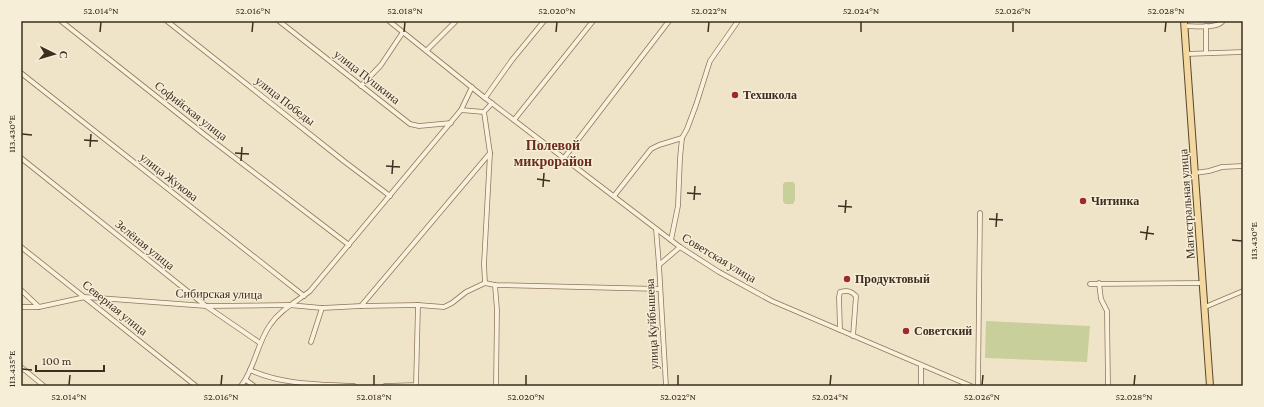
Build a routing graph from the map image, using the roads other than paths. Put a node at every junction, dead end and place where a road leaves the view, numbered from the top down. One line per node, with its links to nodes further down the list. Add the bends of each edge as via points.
1 (61, 21): 38 (street, Софийская улица)
2 (168, 21): 33 (street, улица Победы)
3 (279, 21): 19 (street, улица Пушкина)
4 (389, 21): 13 (street, Советская улица)
5 (456, 21): 14 (street)
6 (544, 21): 21 (street)
7 (593, 21): 25 (street)
8 (669, 21): 30 (street)
9 (738, 21): 27 (street, via 710,61)
10 (1223, 21): 12 (street, via 1220,24)
11 (1184, 23): 12 (street); 17 (main road, Магистральная улица)
12 (1206, 26): 16 (street)
13 (403, 32): 14 (street, Советская улица); 19 (street, via 381,64)
14 (427, 50): 20 (street, Советская улица)
15 (1243, 52): 16 (street)
16 (1206, 53): 17 (street)
17 (1186, 54): 32 (main road, Магистральная улица)
18 (21, 73): 50 (street, улица Жукова)
19 (361, 86): 26 (street, улица Пушкина, via 410,124 419,126)
20 (472, 87): 21 (street, Советская улица); 23 (street)
21 (485, 98): 22 (street, Советская улица)
22 (492, 103): 24 (street); 25 (street, Советская улица)
23 (461, 110): 24 (street); 26 (street)
24 (484, 112): 28 (street)
25 (514, 120): 30 (street, Советская улица)
26 (451, 123): 33 (street)
27 (682, 138): 34 (street, via 651,149); 37 (street, via 678,206)
28 (490, 153): 42 (street); 54 (street)
29 (21, 158): 53 (street, Зелёная улица)
30 (564, 158): 34 (street, Советская улица)
31 (1243, 166): 32 (street, via 1222,167)
32 (1195, 173): 44 (main road, Магистральная улица)
33 (390, 196): 38 (street)
34 (614, 196): 36 (street, Советская улица)
35 (980, 213): 79 (street)
36 (656, 229): 37 (street, Советская улица); 41 (street)
37 (671, 240): 40 (street, Советская улица)
38 (349, 245): 50 (street)
39 (21, 247): 51 (street, Северная улица)
40 (680, 248): 41 (street, улица Куйбышева); 60 (street, Советская улица, via 772,301)
41 (659, 265): 47 (street, улица Куйбышева)
42 (485, 283): 46 (street); 55 (street, Сибирская улица, via 444,307)
43 (1099, 283): 44 (street); 45 (street); 80 (street, via 1101,299 1107,311)
44 (1204, 283): 58 (main road, Магистральная улица)
45 (1090, 284)
46 (495, 285): 47 (street); 75 (street)
47 (660, 289): 76 (street, улица Куйбышева)
48 (21, 290): 57 (street)
49 (1243, 291): 58 (street)
50 (304, 296): 52 (street)
51 (84, 297): 53 (street, Сибирская улица); 57 (street, Сибирская улица); 70 (street, Северная улица)
52 (289, 305): 53 (street, Сибирская улица); 59 (street, Сибирская улица); 63 (street, via 270,324)
53 (206, 306): 63 (street, Зелёная улица)
54 (361, 306): 55 (street, Сибирская улица); 59 (street, Сибирская улица)
55 (418, 306): 68 (street)
56 (21, 307): 57 (street, Сибирская улица)
57 (39, 307)
58 (1205, 307): 81 (main road, Магистральная улица)
59 (322, 308): 62 (street)
60 (840, 330): 61 (street, Советская улица); 61 (street, via 839,297 840,292 847,290 856,296)
61 (853, 336): 64 (street, Советская улица)
62 (311, 342)
63 (260, 343): 66 (street)
64 (921, 366): 77 (street); 78 (street, Советская улица)
65 (21, 367): 69 (street)
66 (250, 370): 67 (street); 73 (street, via 292,383)
67 (246, 380): 71 (street); 72 (street)
68 (416, 385): 74 (street)
69 (44, 386)
70 (196, 386)
71 (241, 386)
72 (254, 386)
73 (354, 386)
74 (385, 386)
75 (496, 386)
76 (666, 386)
77 (921, 386)
78 (971, 386)
79 (978, 386)
80 (1108, 386)
81 (1210, 386)

